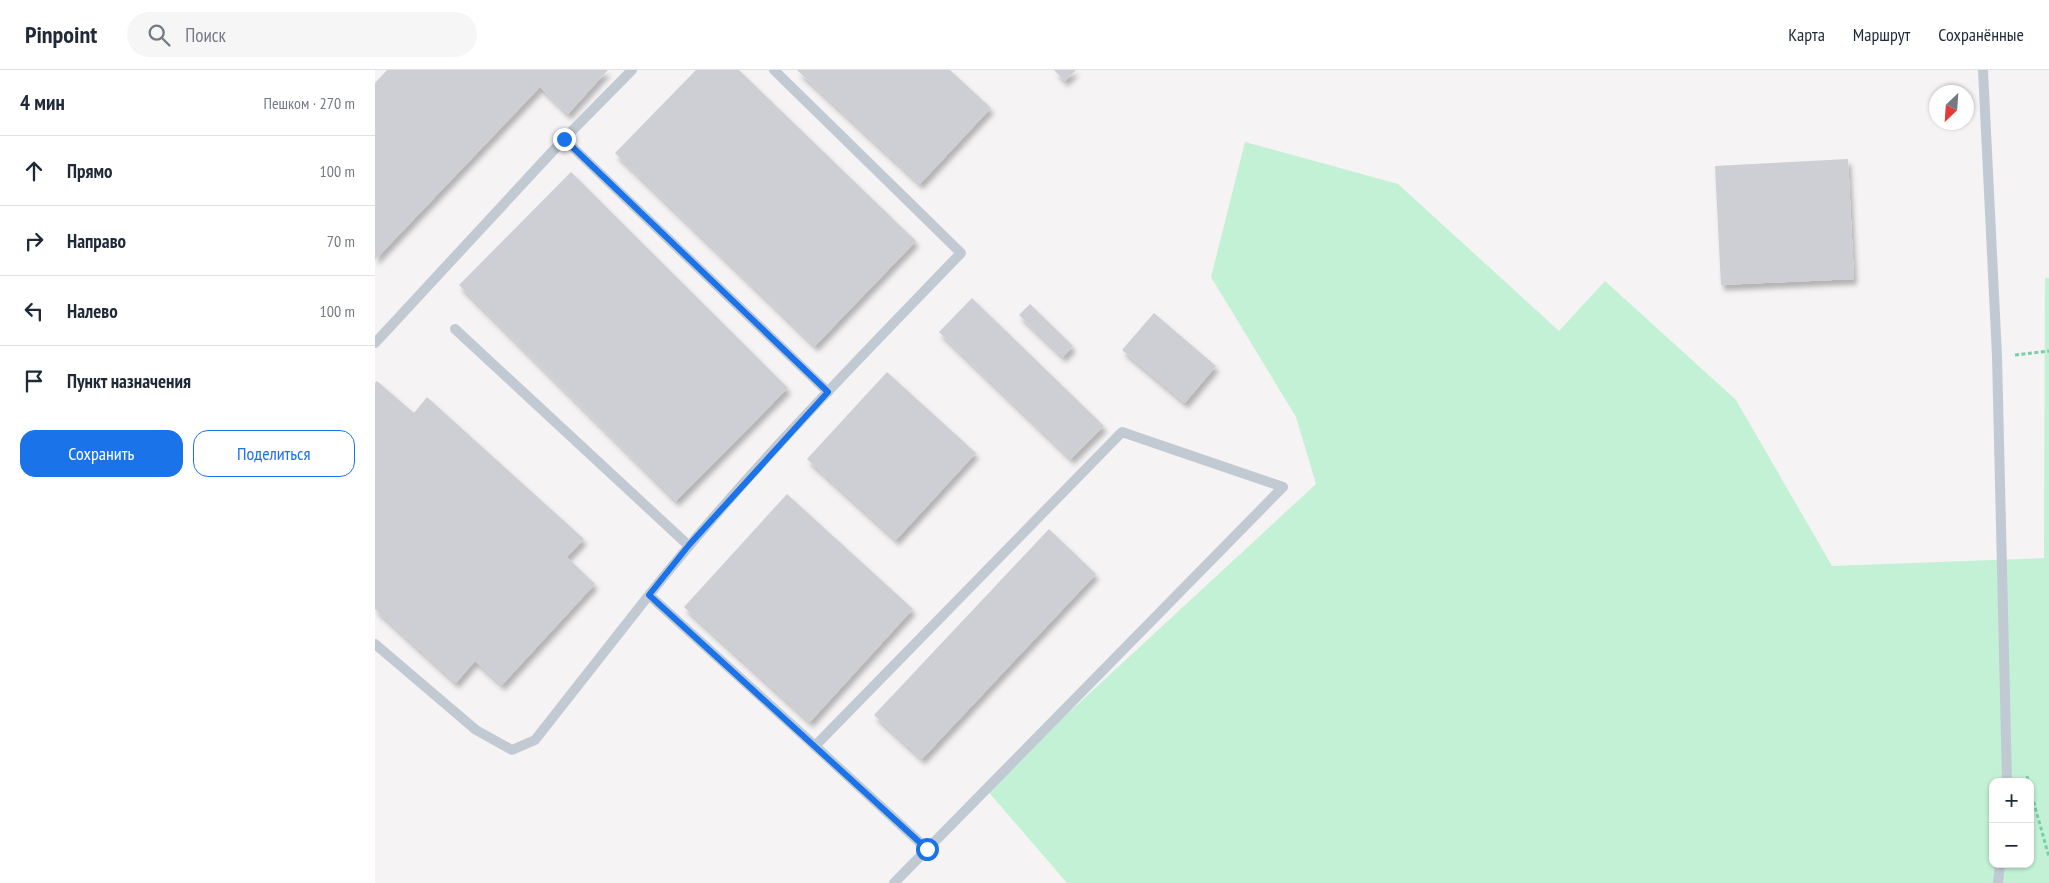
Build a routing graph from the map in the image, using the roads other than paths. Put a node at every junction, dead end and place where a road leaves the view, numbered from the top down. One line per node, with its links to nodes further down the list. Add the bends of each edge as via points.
1 (632, 70): 4 (lane)
2 (774, 70): 7 (lane, via 961,253)
3 (1983, 70): 12 (lane, via 1997,356)
4 (564, 139): 6 (lane); 7 (lane)
5 (455, 329): 8 (lane)
6 (375, 343)
7 (828, 392): 8 (lane)
8 (689, 545): 9 (lane)
9 (649, 595): 10 (lane, via 535,740 512,750 476,730); 11 (lane)
10 (375, 644)
11 (815, 746): 13 (lane); 13 (lane, via 1122,432 1283,488)
12 (2007, 778)
13 (927, 849): 15 (lane)
14 (2000, 868): 16 (lane)
15 (894, 883)
16 (1998, 883)

